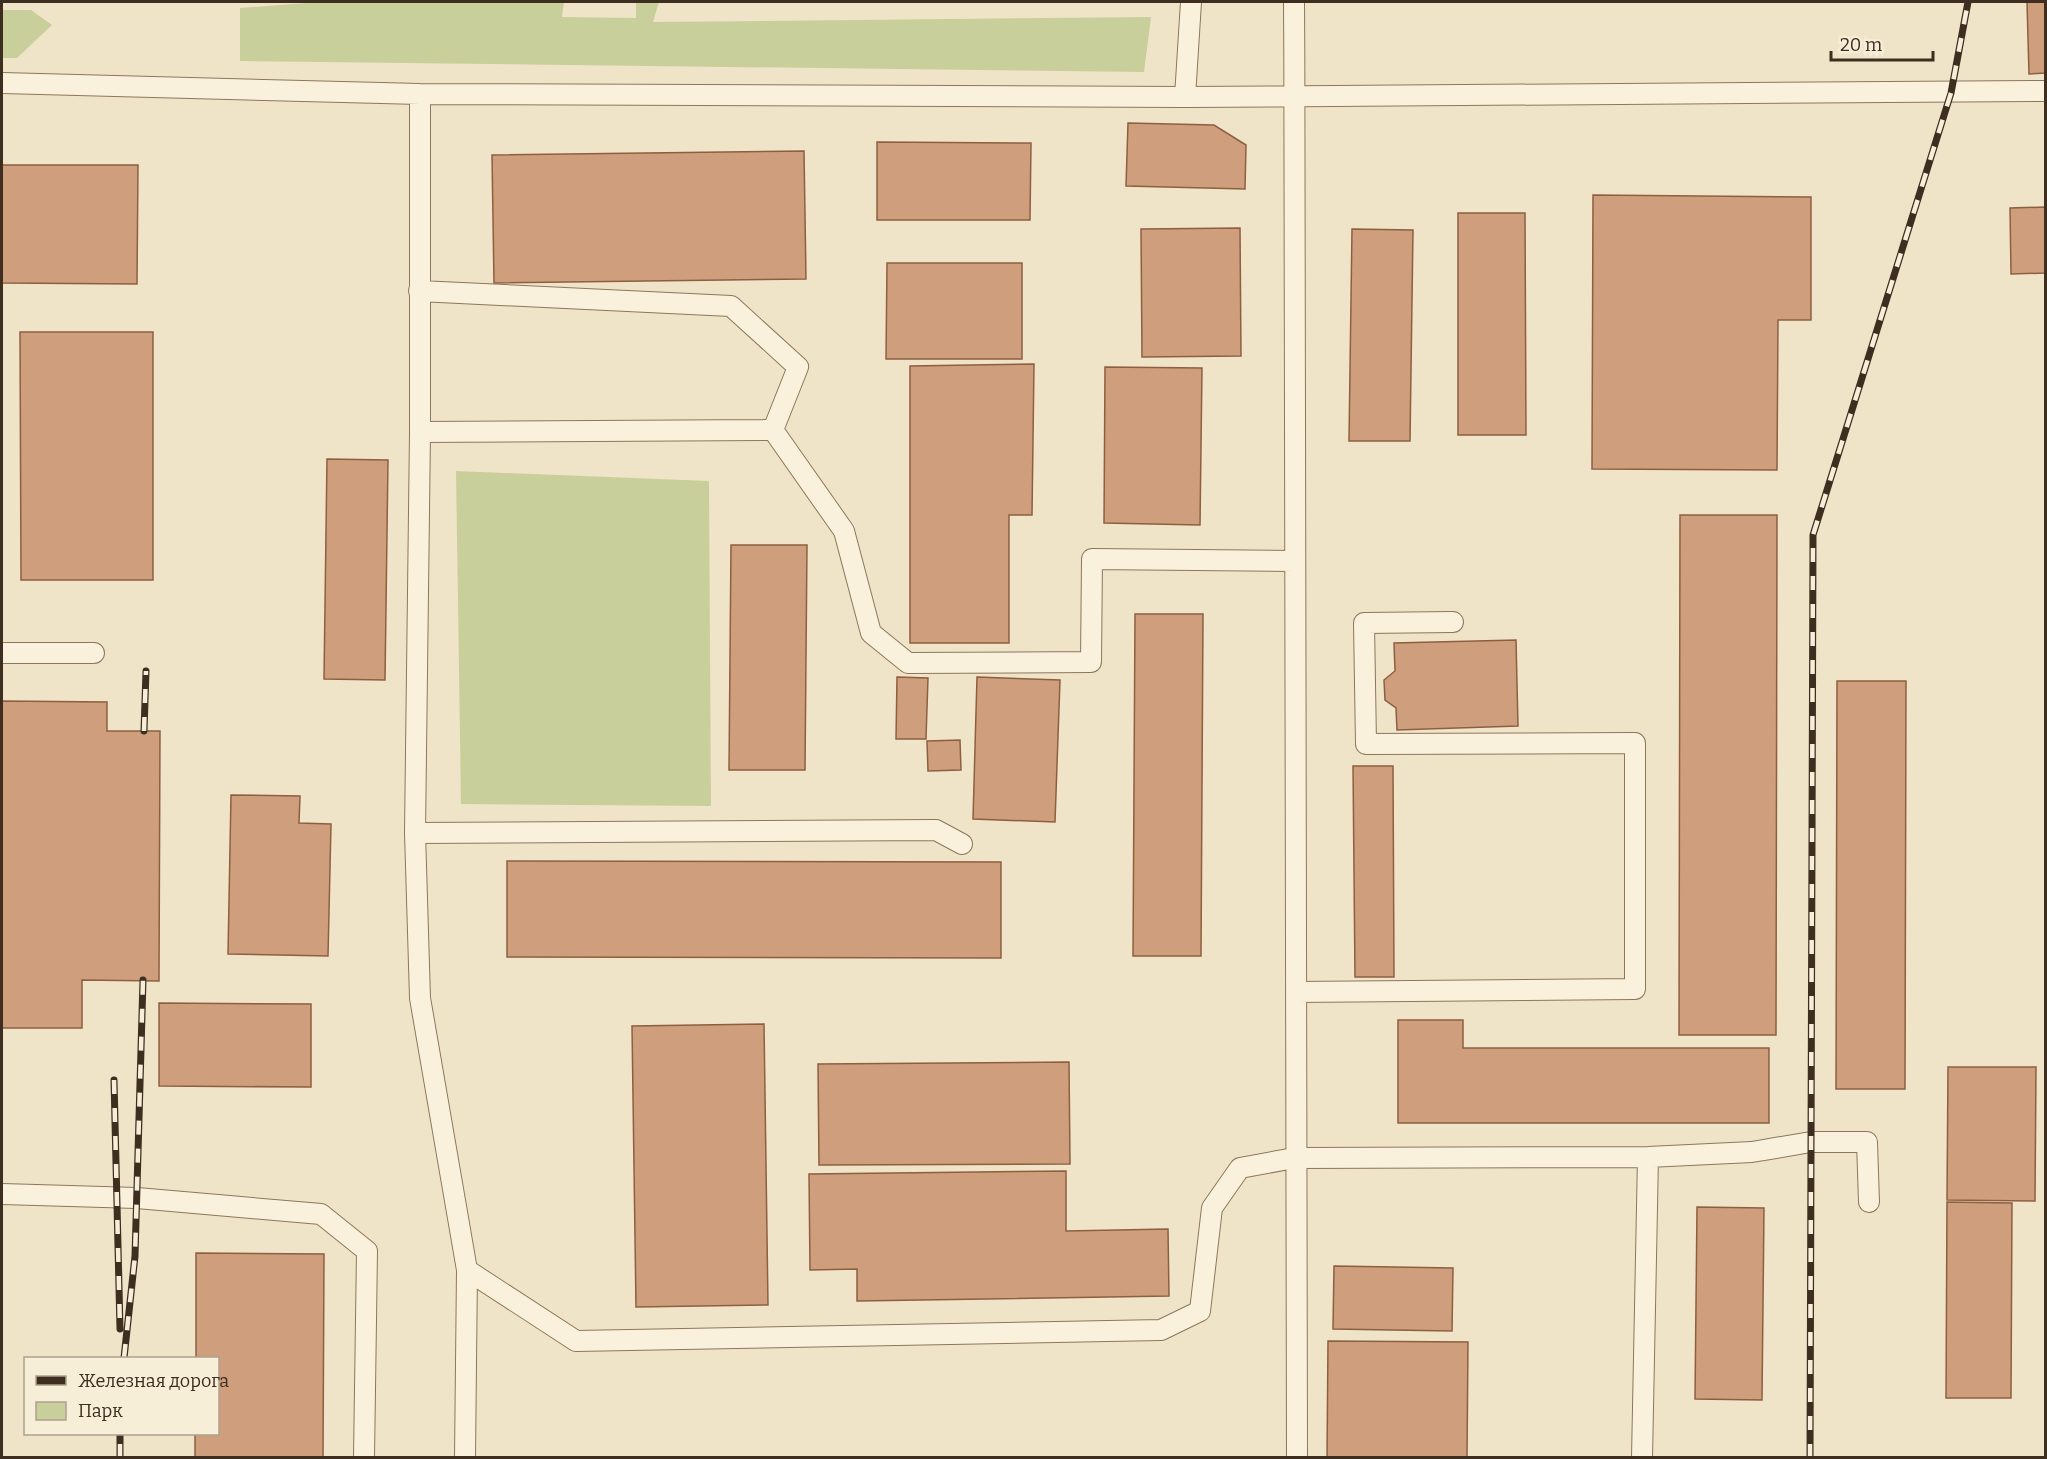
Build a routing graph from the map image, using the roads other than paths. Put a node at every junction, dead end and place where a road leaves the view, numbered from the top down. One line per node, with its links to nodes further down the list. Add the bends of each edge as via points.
1 (1191, 2): 7 (lane)
2 (1294, 2): 6 (lane)
3 (2, 83): 5 (lane)
4 (2046, 91): 6 (lane)
5 (420, 94): 7 (lane); 8 (lane)
6 (1294, 96): 7 (lane); 11 (lane)
7 (1185, 97)
8 (419, 291): 9 (lane, via 731,306 798,367); 10 (lane)
9 (773, 430): 10 (lane); 11 (lane, via 844,531 871,633 908,663 1091,662 1092,559)
10 (420, 432): 15 (lane)
11 (1294, 561): 17 (lane)
12 (1453, 622): 17 (lane, via 1364,623 1366,744 1635,743 1635,989)
13 (2, 652): 14 (lane)
14 (94, 653)
15 (415, 833): 16 (lane, via 936,830); 22 (lane, via 420,998)
16 (962, 844)
17 (1296, 992): 19 (lane)
18 (1648, 1156): 19 (lane); 21 (lane, via 1752,1152 1811,1142 1867,1142); 26 (lane)
19 (1294, 1158): 22 (lane, via 1240,1167 1212,1208 1200,1311 1161,1330 576,1341); 25 (lane)
20 (2, 1194): 23 (lane, via 137,1198 321,1214 367,1251)
21 (1869, 1202)
22 (467, 1270): 24 (lane)
23 (364, 1458)
24 (465, 1458)
25 (1297, 1458)
26 (1642, 1458)

